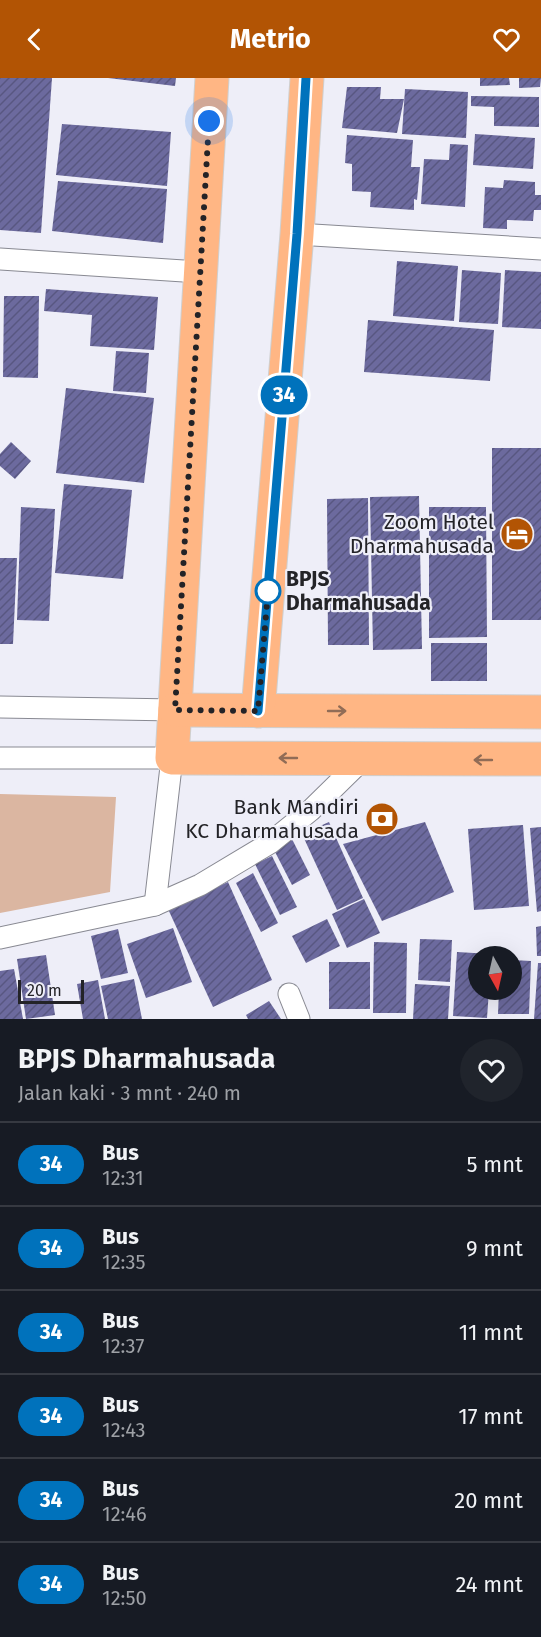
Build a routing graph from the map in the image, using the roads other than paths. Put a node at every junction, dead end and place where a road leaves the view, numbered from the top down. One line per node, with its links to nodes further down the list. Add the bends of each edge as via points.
1 (212, 78): 6 (main road)
2 (306, 78): 3 (main road)
3 (297, 234): 4 (street); 9 (main road)
4 (541, 249)
5 (0, 259): 6 (street)
6 (199, 273): 8 (main road)
7 (0, 706): 8 (street)
8 (175, 710): 9 (main road); 12 (main road)
9 (258, 711): 10 (main road, one-way to 10)
10 (541, 712)
11 (0, 758): 12 (street)
12 (172, 758): 13 (main road, one-way to 12); 15 (street)
13 (363, 759): 14 (main road, one-way to 13); 15 (street, via 311,810 254,854 200,885)
14 (541, 759)
15 (154, 905): 16 (street)
16 (0, 938)
17 (289, 994): 18 (street)
18 (299, 1019)

